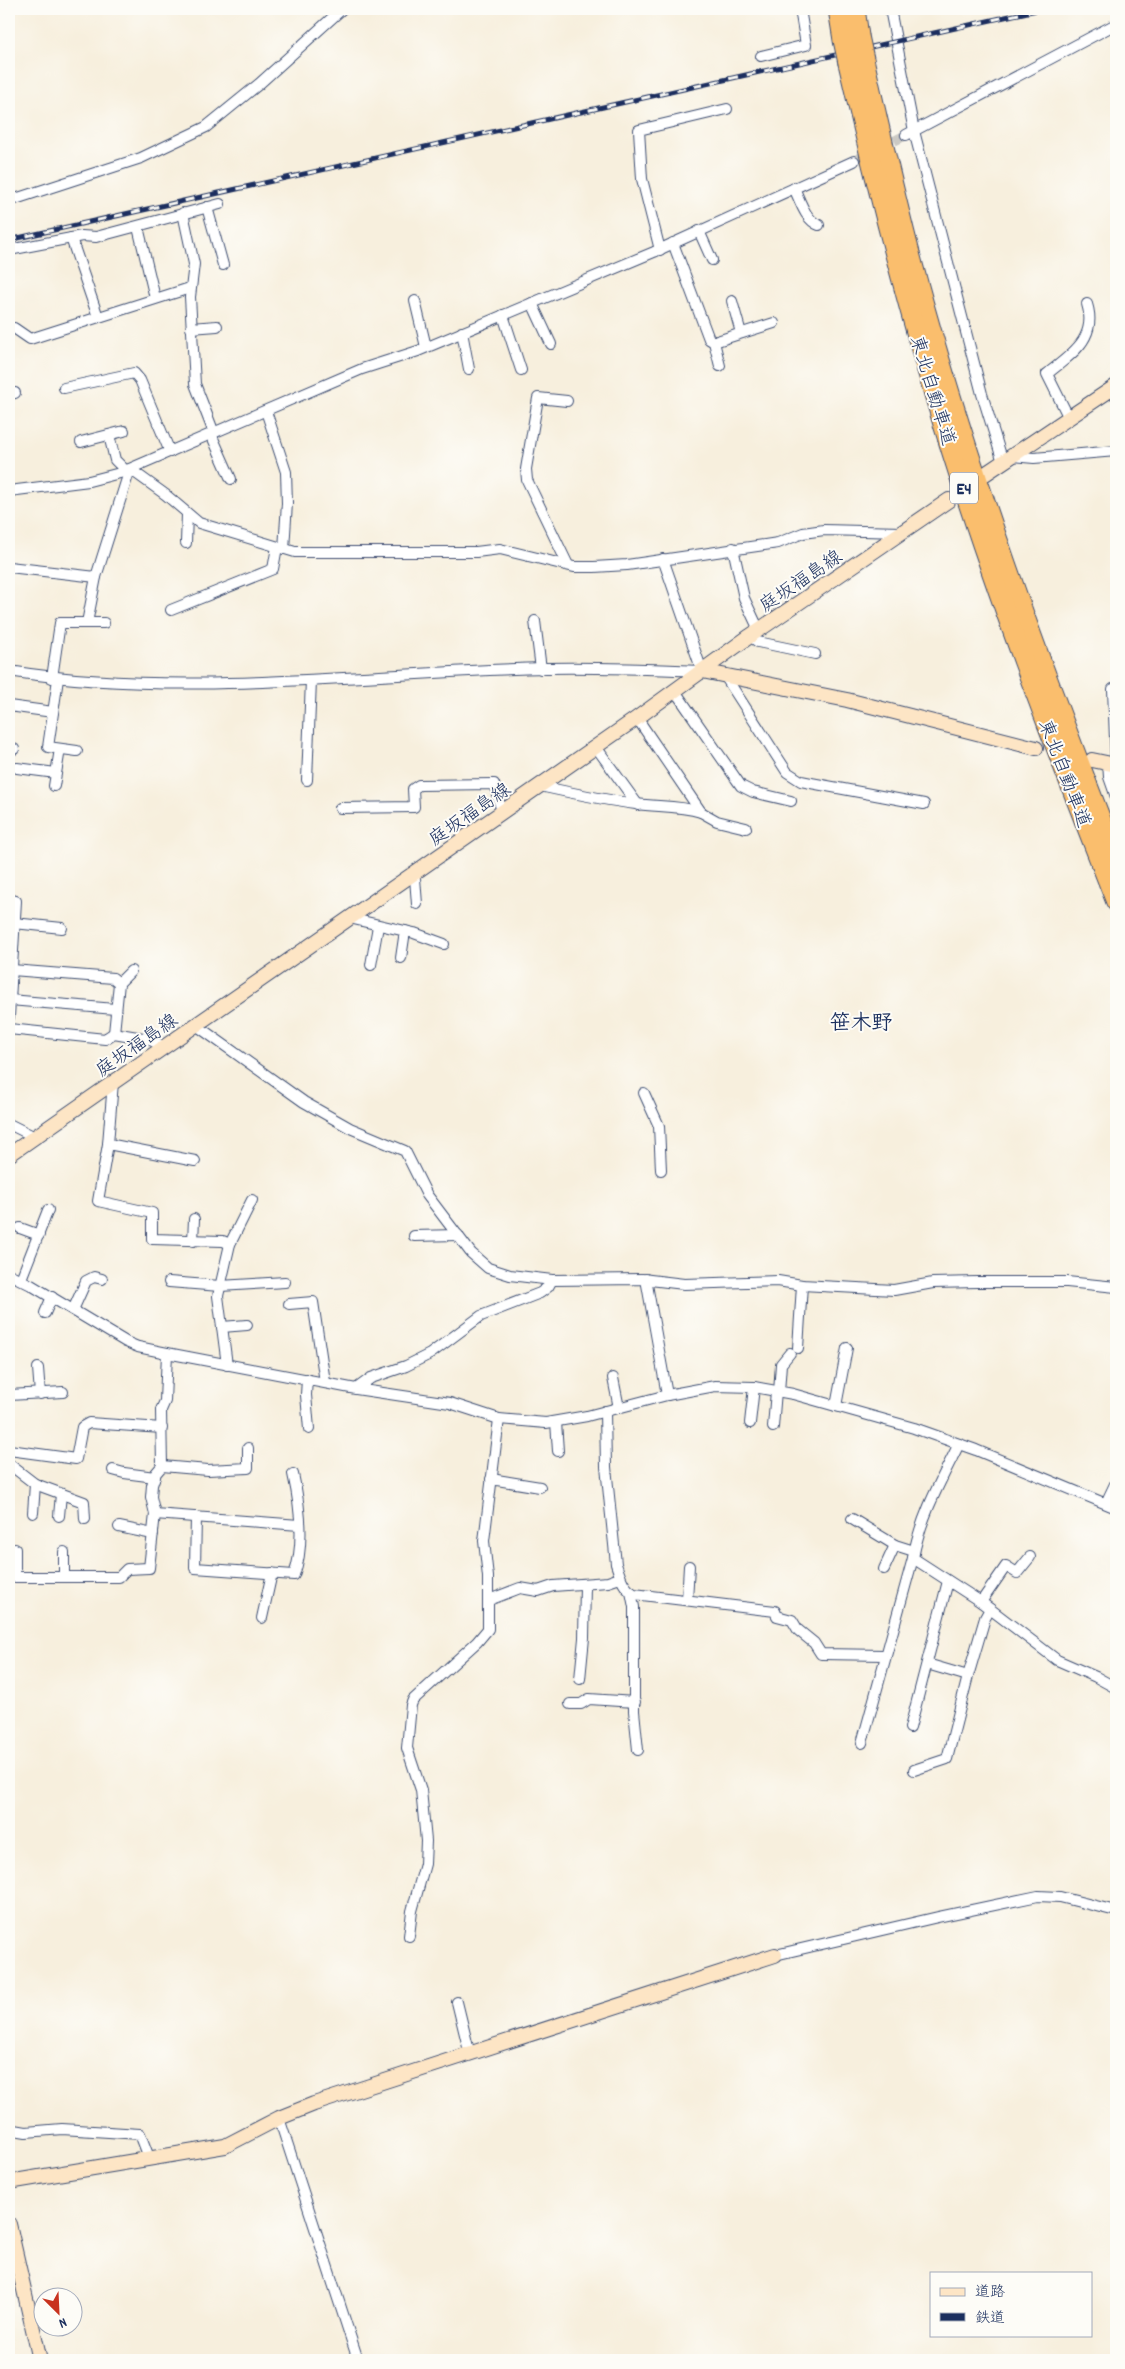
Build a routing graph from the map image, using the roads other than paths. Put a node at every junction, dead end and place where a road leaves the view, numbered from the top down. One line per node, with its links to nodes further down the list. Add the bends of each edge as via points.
1 (342, 9): 14 (street, via 259,84 206,126 141,158)
2 (800, 9): 8 (street, via 806,45)
3 (838, 9): 7 (highway, 東北自動車道 / E4)
4 (854, 9): 7 (highway, 東北自動車道 / E4)
5 (890, 9): 11 (street)
6 (1116, 24): 11 (street)
7 (851, 38): 9 (highway, 東北自動車道 / E4, bridge)
8 (761, 56)
9 (856, 61): 109 (highway, 東北自動車道 / E4, via 974,469 1040,658); 112 (highway, 東北自動車道 / E4, via 900,276 960,478 1031,682)
10 (727, 109): 24 (street, via 639,130 642,179)
11 (910, 133): 58 (street, via 982,394)
12 (854, 160): 13 (street)
13 (794, 188): 18 (street, via 808,216); 20 (street)
14 (9, 201)
15 (220, 204): 16 (street)
16 (207, 207): 17 (street); 26 (street)
17 (184, 213): 19 (street); 27 (street, via 194,264)
18 (818, 225)
19 (138, 227): 21 (street, via 96,237); 28 (street)
20 (699, 231): 22 (street); 25 (street)
21 (71, 238): 23 (street); 34 (street)
22 (673, 243): 24 (street); 41 (street, via 709,339)
23 (9, 250)
24 (660, 250): 31 (street)
25 (712, 260)
26 (223, 265)
27 (190, 288): 28 (street); 37 (street)
28 (155, 298): 34 (street)
29 (732, 301): 40 (street)
30 (416, 302): 43 (street)
31 (532, 303): 33 (street); 42 (street)
32 (1087, 304): 51 (street, via 1091,320 1084,341 1047,374)
33 (503, 315): 39 (street); 46 (street)
34 (98, 317): 38 (street, via 30,339 14,328)
35 (774, 323): 40 (street)
36 (217, 326): 37 (street)
37 (191, 328): 53 (street, via 195,384)
38 (9, 329)
39 (462, 332): 43 (street); 45 (street)
40 (742, 333): 41 (street)
41 (714, 342): 44 (street)
42 (551, 344)
43 (426, 347): 50 (street, via 362,369)
44 (720, 366)
45 (469, 370)
46 (521, 370)
47 (1116, 386): 51 (street)
48 (64, 388): 56 (street, via 134,373 140,380)
49 (567, 401): 70 (street, via 538,398 526,468 527,480)
50 (266, 411): 53 (street); 67 (street, via 286,472 287,503)
51 (1069, 418): 58 (street)
52 (124, 430): 54 (street)
53 (212, 433): 56 (street); 61 (street)
54 (109, 435): 55 (street); 59 (street, via 115,460)
55 (81, 442)
56 (170, 452): 59 (street)
57 (1116, 452): 58 (street)
58 (1008, 459): 60 (street)
59 (128, 470): 62 (street, via 89,481); 64 (street, via 166,495); 72 (street)
60 (985, 474)
61 (231, 479)
62 (9, 491)
63 (949, 500): 65 (street, 庭坂福島線)
64 (187, 514): 66 (street); 67 (street, via 210,527)
65 (902, 532): 68 (street, via 803,532 778,543); 77 (street, 庭坂福島線)
66 (186, 543)
67 (280, 548): 70 (street, via 307,553 500,549); 73 (street, via 273,569)
68 (734, 548): 69 (street); 77 (street)
69 (663, 559): 70 (street, via 627,565); 80 (street)
70 (568, 565)
71 (9, 567): 72 (street)
72 (96, 577): 75 (street)
73 (171, 610)
74 (535, 621): 79 (street)
75 (87, 623): 76 (street); 83 (street, via 60,623)
76 (104, 623)
77 (754, 633): 78 (street, via 758,642); 80 (street, 庭坂福島線)
78 (815, 654)
79 (541, 668): 80 (street); 84 (street)
80 (702, 671): 82 (street); 86 (street, 庭坂福島線)
81 (9, 672): 83 (street)
82 (725, 676): 91 (street, via 847,700); 104 (street, via 787,772 811,783)
83 (55, 678): 84 (street, via 171,685); 88 (street)
84 (311, 680): 98 (street)
85 (1116, 689): 95 (street, via 1113,689)
86 (675, 691): 89 (street, 庭坂福島線); 102 (street, via 741,786)
87 (9, 706): 88 (street)
88 (54, 712): 92 (street, via 48,747)
89 (637, 718): 90 (street, 庭坂福島線); 107 (street)
90 (596, 747): 100 (street, 庭坂福島線); 103 (street)
91 (1036, 748)
92 (60, 749): 93 (street); 97 (street)
93 (77, 751)
94 (1092, 760): 95 (street)
95 (1113, 764): 101 (street, via 1109,777)
96 (17, 768): 97 (street)
97 (56, 773): 99 (street)
98 (307, 780)
99 (54, 786)
100 (540, 786): 103 (street); 106 (street, 庭坂福島線)
101 (1116, 797)
102 (790, 801)
103 (638, 804): 107 (street, via 676,806)
104 (924, 804)
105 (340, 808): 106 (street, via 414,807 413,789 419,785 494,784)
106 (502, 812): 110 (street, 庭坂福島線)
107 (701, 812): 108 (street, via 718,821)
108 (746, 828)
109 (1116, 858)
110 (413, 874): 113 (street); 114 (street, 庭坂福島線)
111 (9, 900): 115 (street, via 16,901)
112 (1116, 902)
113 (417, 904)
114 (348, 918): 116 (street); 129 (street, 庭坂福島線)
115 (14, 924): 117 (street); 122 (street)
116 (378, 926): 118 (street); 121 (street)
117 (62, 928)
118 (404, 931): 119 (street); 120 (street)
119 (444, 944)
120 (401, 958)
121 (371, 965)
122 (12, 970): 124 (street, via 113,978); 125 (street)
123 (131, 971): 124 (street)
124 (119, 983): 126 (street)
125 (10, 1000): 126 (street); 127 (street)
126 (115, 1009): 131 (street)
127 (9, 1013): 128 (street)
128 (9, 1017)
129 (196, 1025): 132 (street, 庭坂福島線); 146 (street, via 304,1102 350,1128 405,1151 427,1195)
130 (9, 1029): 131 (street, via 105,1039)
131 (114, 1032): 132 (street, via 149,1039)
132 (164, 1047): 133 (street, 庭坂福島線)
133 (113, 1082): 136 (street, 庭坂福島線); 137 (street)
134 (644, 1093): 140 (street, via 659,1126)
135 (9, 1124): 136 (street)
136 (35, 1133): 138 (street, 庭坂福島線)
137 (108, 1144): 139 (street); 148 (street, via 98,1201 152,1213 152,1240)
138 (9, 1155)
139 (195, 1161)
140 (661, 1170)
141 (252, 1200): 149 (street)
142 (48, 1210): 145 (street)
143 (194, 1219): 148 (street)
144 (20, 1228): 145 (street)
145 (38, 1234): 151 (street)
146 (458, 1235): 147 (street); 153 (street, via 488,1268 510,1275)
147 (414, 1236)
148 (193, 1240): 149 (street)
149 (230, 1244): 157 (street)
150 (9, 1274): 151 (street)
151 (21, 1279): 160 (street)
152 (102, 1279): 162 (street, via 94,1277 86,1281)
153 (552, 1280): 154 (street); 174 (street, via 540,1293 481,1316 430,1354 371,1378)
154 (646, 1280): 158 (street, via 705,1284 778,1281); 179 (street)
155 (170, 1282): 157 (street)
156 (285, 1282): 157 (street)
157 (220, 1286): 165 (street, via 218,1303)
158 (802, 1286): 159 (street, via 894,1290 932,1283 1066,1282); 176 (street, via 794,1351 781,1364)
159 (1116, 1287)
160 (52, 1297): 162 (street); 163 (street)
161 (289, 1304): 172 (street, via 313,1302)
162 (73, 1310): 167 (street, via 126,1342)
163 (44, 1313)
164 (247, 1325): 165 (street)
165 (222, 1326): 168 (street)
166 (847, 1348): 180 (street)
167 (167, 1353): 168 (street); 187 (street)
168 (227, 1365): 171 (street)
169 (38, 1368): 177 (street)
170 (613, 1378): 181 (street)
171 (307, 1379): 172 (street); 188 (street)
172 (325, 1382): 174 (street)
173 (754, 1387): 176 (street); 179 (street, via 716,1386); 185 (street)
174 (356, 1389): 183 (street, via 450,1403)
175 (63, 1392): 177 (street)
176 (778, 1392): 180 (street); 186 (street)
177 (40, 1394): 178 (street)
178 (9, 1395)
179 (667, 1395): 181 (street)
180 (836, 1406): 189 (street)
181 (619, 1408): 182 (street)
182 (605, 1411): 184 (street); 224 (street, via 606,1467)
183 (499, 1419): 184 (street); 198 (street)
184 (556, 1422): 192 (street)
185 (750, 1423)
186 (773, 1427)
187 (162, 1428): 191 (street, via 89,1423 82,1427 76,1459); 194 (street)
188 (309, 1429)
189 (959, 1444): 203 (street); 217 (street, via 935,1493)
190 (248, 1448): 194 (street, via 248,1468 208,1470)
191 (9, 1450)
192 (558, 1451)
193 (9, 1464): 200 (street)
194 (162, 1466): 197 (street)
195 (113, 1470): 197 (street)
196 (294, 1474): 211 (street, via 300,1507)
197 (155, 1477): 206 (street, via 150,1497)
198 (491, 1479): 201 (street); 228 (street, via 484,1541)
199 (1116, 1482): 203 (street)
200 (35, 1484): 202 (street); 205 (street)
201 (540, 1487)
202 (61, 1494): 207 (street); 210 (street, via 84,1502)
203 (1106, 1503): 204 (street)
204 (1116, 1508)
205 (34, 1513)
206 (155, 1514): 208 (street); 213 (street)
207 (59, 1516)
208 (196, 1517): 211 (street); 221 (street, via 195,1568)
209 (852, 1519): 214 (street)
210 (85, 1520)
211 (299, 1525): 221 (street, via 300,1559 294,1575)
212 (119, 1528): 213 (street)
213 (153, 1534): 223 (street, via 149,1568 127,1569 119,1577)
214 (895, 1545): 217 (street); 220 (street)
215 (15, 1549): 222 (street)
216 (64, 1552): 223 (street)
217 (914, 1555): 225 (street); 233 (street)
218 (1030, 1557): 230 (street, via 1017,1573 1006,1566)
219 (689, 1566): 229 (street)
220 (884, 1569)
221 (272, 1573): 232 (street)
222 (12, 1576): 223 (street)
223 (64, 1576)
224 (620, 1578): 226 (street); 227 (street)
225 (948, 1582): 230 (street); 234 (street)
226 (586, 1584): 228 (street, via 553,1586 538,1591 520,1588); 236 (street)
227 (631, 1592): 229 (street); 238 (street, via 634,1607)
228 (489, 1600): 245 (street, via 489,1624 485,1634 410,1705 407,1748 421,1790 426,1841 424,1870 412,1910)
229 (687, 1600): 233 (street, via 775,1611 777,1616 792,1620 821,1654)
230 (981, 1602): 231 (street)
231 (990, 1609): 235 (street); 237 (street, via 1057,1660)
232 (262, 1618)
233 (885, 1655): 241 (street)
234 (927, 1664): 235 (street); 240 (street)
235 (968, 1676): 243 (street, via 947,1759)
236 (580, 1679)
237 (1116, 1688)
238 (634, 1702): 239 (street, via 589,1699 581,1704); 242 (street)
239 (570, 1704)
240 (910, 1728)
241 (862, 1743)
242 (638, 1750)
243 (914, 1770)
244 (1116, 1911): 246 (street, via 1060,1897 1038,1896)
245 (409, 1936)
246 (775, 1955): 248 (street)
247 (457, 2002): 248 (street)
248 (470, 2054): 249 (street)
249 (279, 2118): 251 (street, via 225,2146); 255 (street)
250 (9, 2129): 251 (street, via 140,2134)
251 (150, 2160): 252 (street)
252 (9, 2182)
253 (9, 2224): 254 (street)
254 (40, 2360)
255 (358, 2360)

